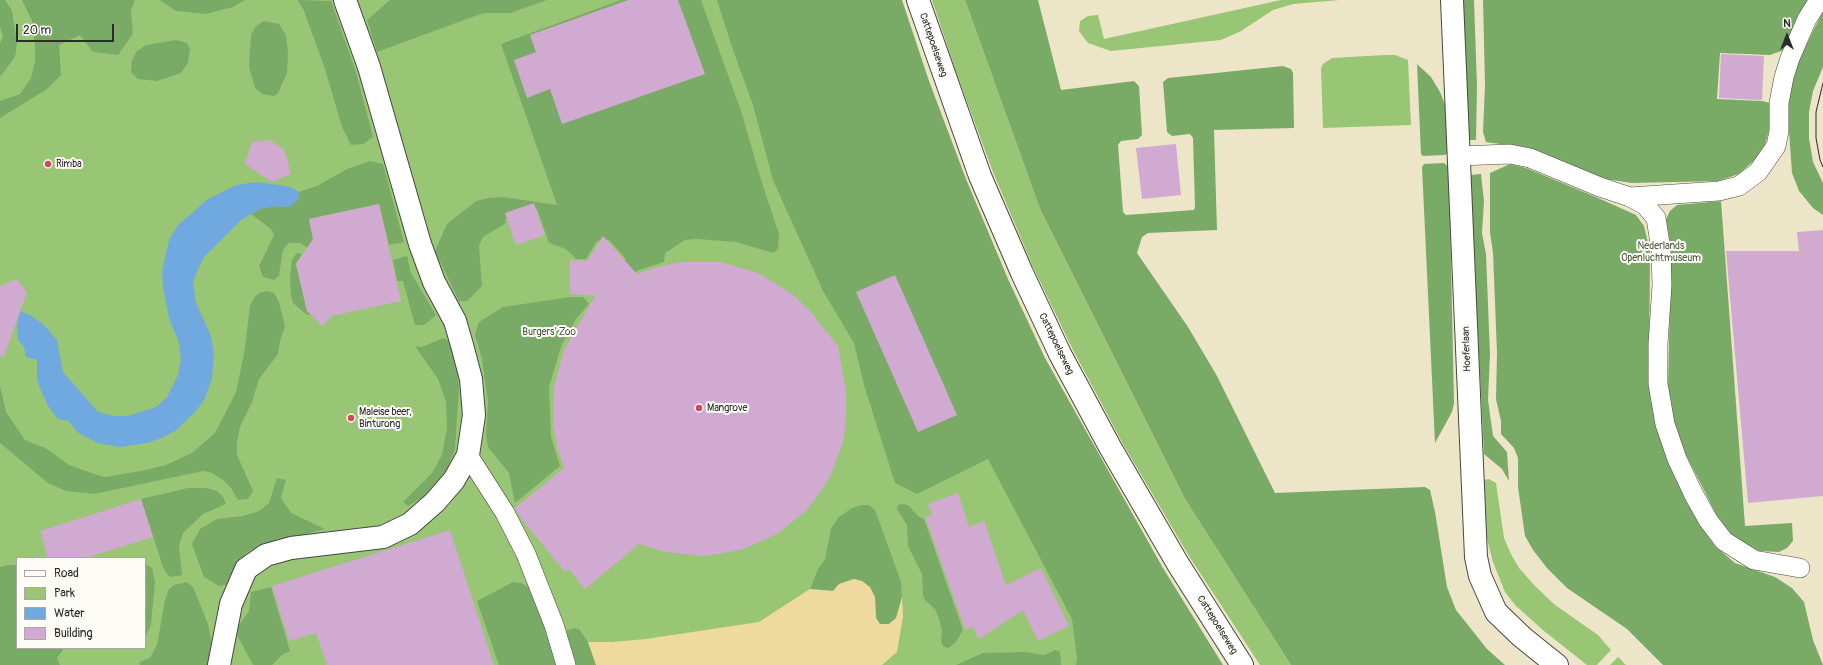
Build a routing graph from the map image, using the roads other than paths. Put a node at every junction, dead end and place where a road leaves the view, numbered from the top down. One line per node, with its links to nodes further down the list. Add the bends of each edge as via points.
1 (345, 0): 7 (street, via 369,67 420,244 434,282 455,321 462,345 471,379 474,415)
2 (918, 0): 11 (street, Cattepoelseweg, via 980,176 1060,354 1178,564)
3 (1452, 0): 5 (street, Hoeferlaan)
4 (1819, 0): 6 (lane, via 1807,19 1784,78 1779,102 1776,146 1758,172 1739,186 1719,191)
5 (1459, 156): 6 (lane, via 1510,154 1530,158); 12 (street, Hoeferlaan, via 1476,557 1482,582 1496,612)
6 (1630, 197): 8 (lane, via 1645,205 1656,218 1661,250 1662,285 1658,384 1665,424 1694,495 1724,541 1740,553 1754,560)
7 (468, 455): 9 (street, via 454,480 435,502 410,524 384,537 291,548 266,555 246,570 231,604); 10 (lane, via 505,514 526,554 554,625)
8 (1800, 568)
9 (219, 665)
10 (566, 665)
11 (1242, 665)
12 (1557, 665)

